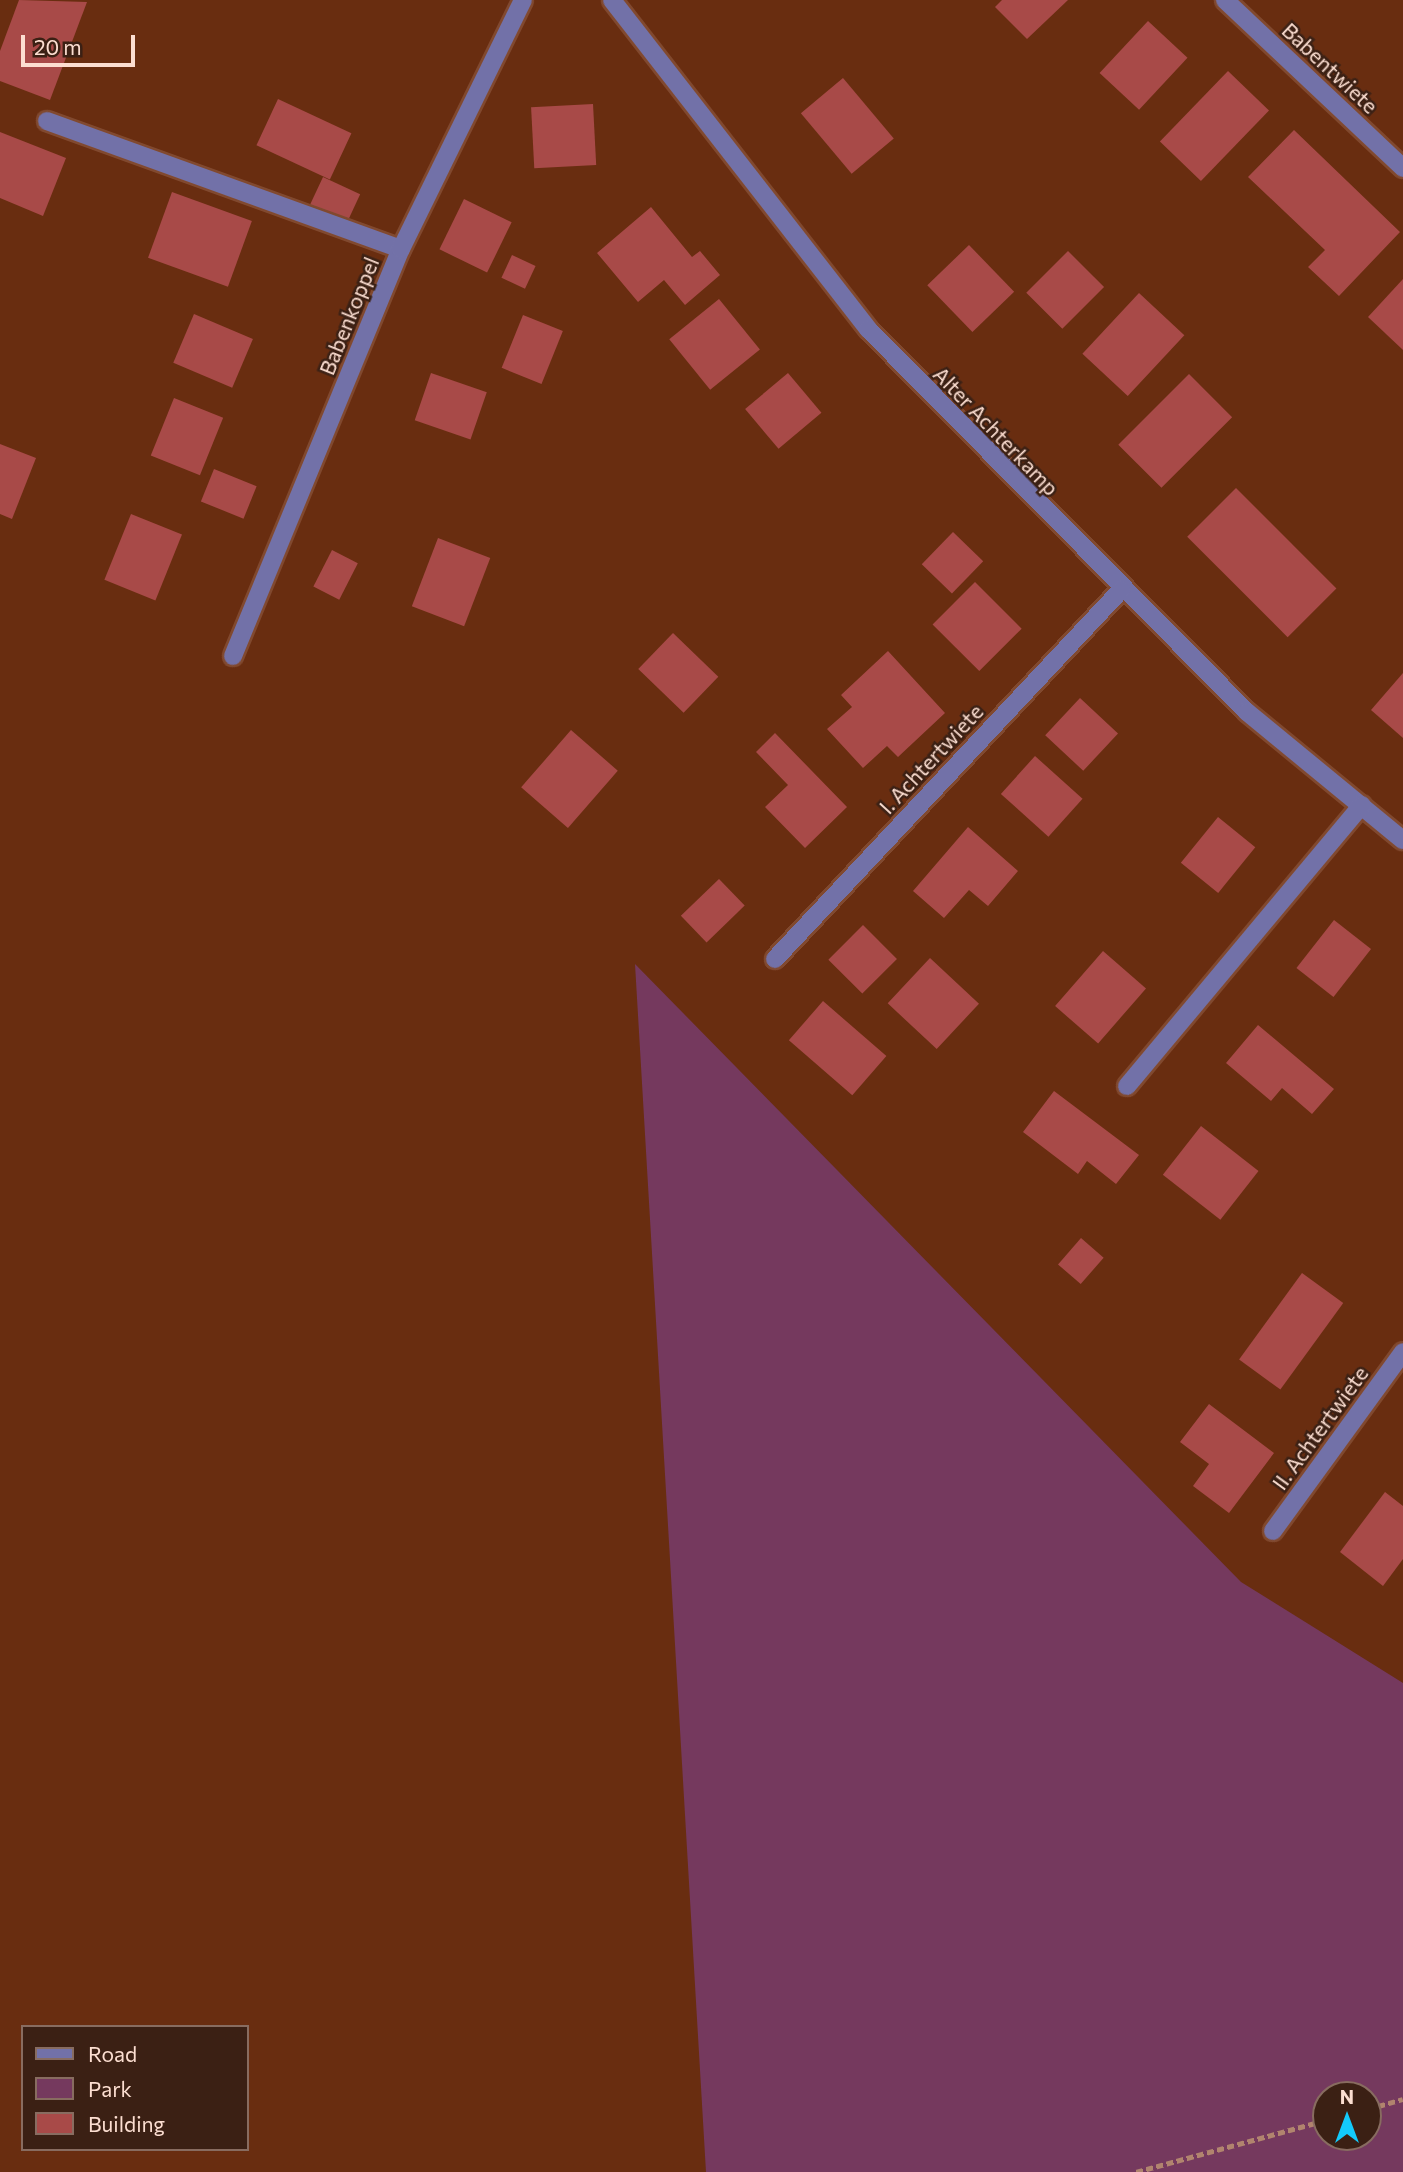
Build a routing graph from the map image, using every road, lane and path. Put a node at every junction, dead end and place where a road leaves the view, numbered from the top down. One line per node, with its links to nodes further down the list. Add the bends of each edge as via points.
1 (523, 0): 6 (street, Babenkoppel)
2 (612, 0): 7 (street, Alter Achterkamp, via 868,329)
3 (1225, 0): 5 (street, Babentwiete)
4 (47, 121): 6 (street)
5 (1403, 168)
6 (401, 249): 8 (street, Babenkoppel)
7 (1121, 590): 9 (street, Alter Achterkamp, via 1247,712); 11 (street, I. Achtertwiete)
8 (233, 656)
9 (1362, 805): 10 (street, Alter Achterkamp); 12 (street)
10 (1403, 840)
11 (775, 959)
12 (1127, 1086)
13 (1403, 1352): 14 (street, II. Achtertwiete)
14 (1273, 1531)
15 (1403, 2099): 16 (path)
16 (1382, 2105)
17 (1312, 2124): 18 (path)
18 (1136, 2172)

